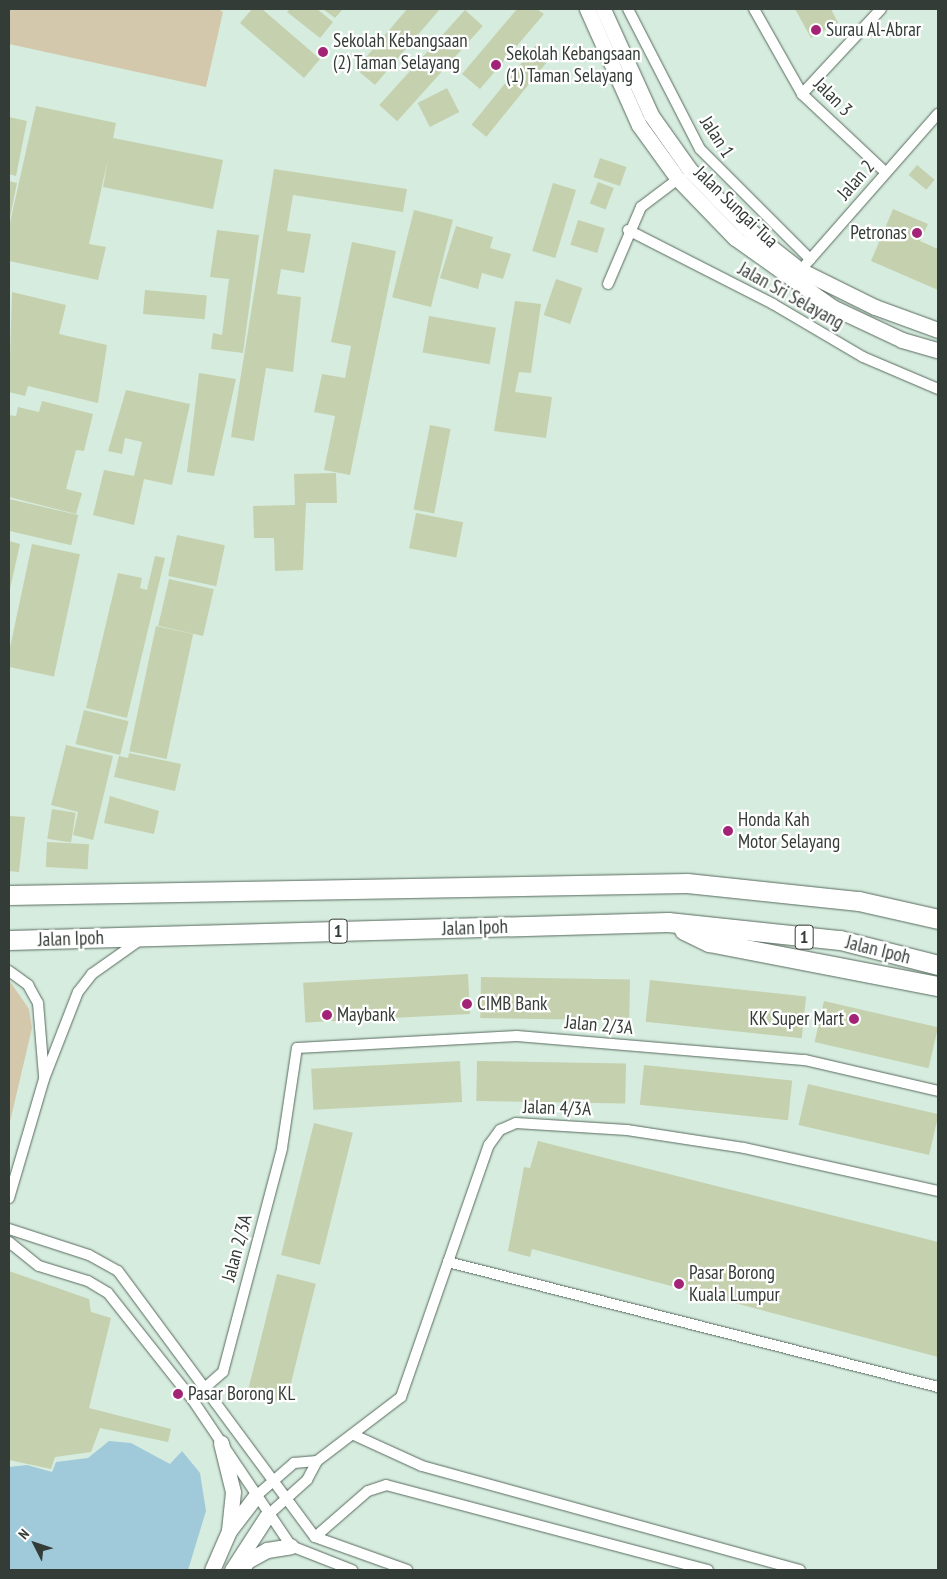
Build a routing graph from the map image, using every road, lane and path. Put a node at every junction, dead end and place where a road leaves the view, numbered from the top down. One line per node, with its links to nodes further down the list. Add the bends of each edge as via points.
1 (587, 9): 9 (main road, Jalan Sungai Tua, via 639,125)
2 (603, 9): 11 (main road, Jalan Sungai Tua, via 651,115 690,170 744,226)
3 (628, 9): 11 (street, Jalan 1, via 700,149)
4 (754, 9): 6 (street, Jalan 3)
5 (881, 9): 6 (street)
6 (802, 94): 8 (street, Jalan 3)
7 (938, 114): 8 (street, Jalan 2)
8 (886, 173): 11 (street, Jalan 2)
9 (678, 180): 10 (street, via 641,207); 14 (main road, Jalan Sungai Tua, via 735,238 789,280 871,327)
10 (628, 230): 12 (street); 15 (street, Jalan Sri Selayang, via 773,304 864,357)
11 (805, 265): 13 (main road, Jalan Sungai Tua, via 875,307)
12 (608, 284)
13 (938, 330)
14 (938, 350)
15 (938, 389)
16 (9, 895): 17 (highway, 1, via 687,883 859,901)
17 (938, 919)
18 (668, 922): 19 (highway, Jalan Ipoh / 1); 21 (highway, Jalan Ipoh / 1, via 840,940); 23 (highway, via 709,942)
19 (145, 936): 20 (highway, Jalan Ipoh / 1); 24 (street, via 110,959 78,992)
20 (9, 940)
21 (938, 965)
22 (9, 970): 24 (street, via 28,985 38,1003)
23 (938, 986)
24 (44, 1079): 27 (street)
25 (938, 1091): 32 (street, Jalan 2/3A, via 805,1060 517,1036 297,1048 282,1148 223,1372)
26 (938, 1191): 30 (street, Jalan 4/3A, via 734,1147 627,1130 516,1123 500,1130 489,1145)
27 (9, 1198)
28 (9, 1229): 32 (street, via 90,1255 118,1271)
29 (9, 1242): 33 (street, via 38,1266 88,1281 108,1293)
30 (448, 1262): 31 (street); 34 (street, Jalan 4/3A, via 400,1397)
31 (938, 1387)
32 (208, 1389): 33 (street, Jalan 2/3A); 37 (street)
33 (192, 1399): 35 (street)
34 (354, 1435): 36 (street, Jalan 4/3A); 50 (street, via 422,1466)
35 (221, 1443): 38 (street); 41 (main road, via 233,1492)
36 (317, 1461): 37 (street, Jalan 4/3A, via 294,1463); 39 (street, Jalan 4/3A, via 307,1480)
37 (272, 1481): 38 (street, Jalan 4/3A); 39 (street)
38 (255, 1497): 40 (street); 41 (main road)
39 (285, 1502): 40 (street, Jalan 4/3A); 42 (street)
40 (267, 1516): 43 (street); 45 (main road)
41 (229, 1531): 44 (main road)
42 (316, 1537): 48 (street); 49 (street, via 368,1491 386,1485)
43 (291, 1546): 46 (main road, via 267,1550 247,1561); 47 (street)
44 (212, 1570)
45 (232, 1570)
46 (240, 1570)
47 (352, 1570)
48 (407, 1570)
49 (708, 1570)
50 (800, 1570)

